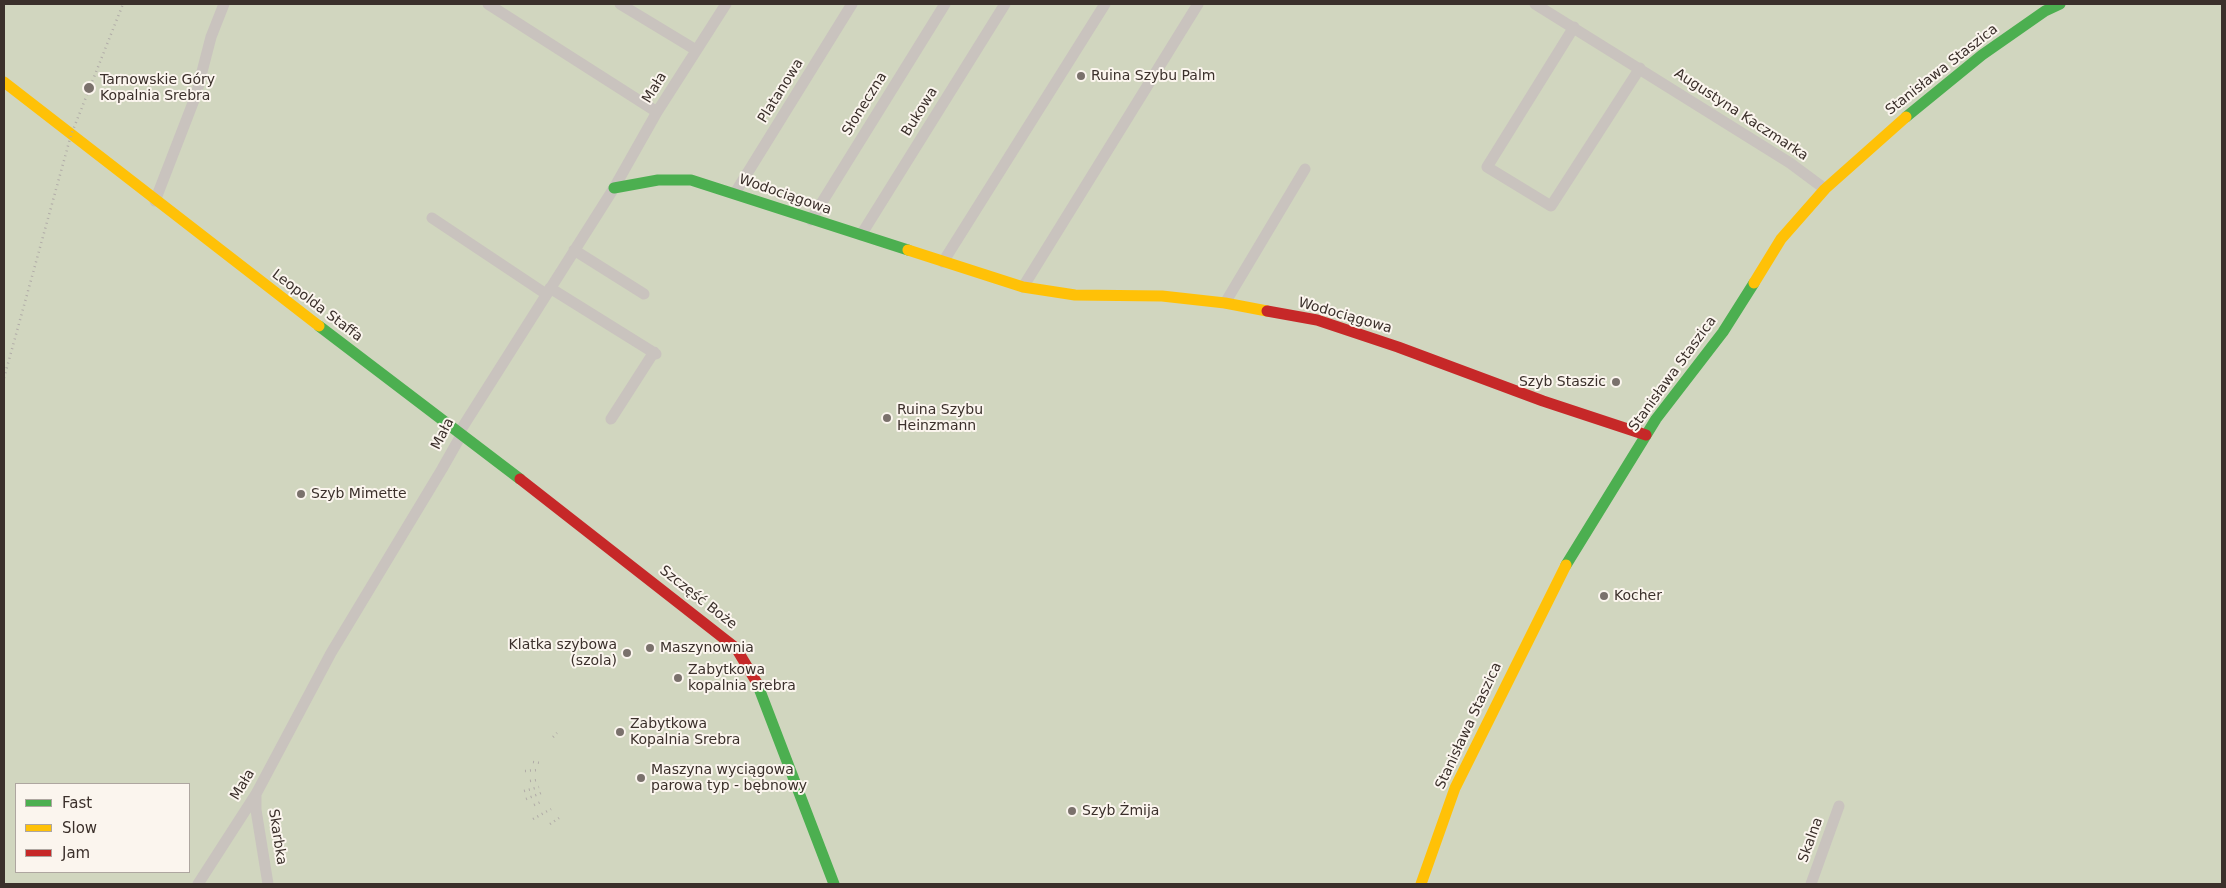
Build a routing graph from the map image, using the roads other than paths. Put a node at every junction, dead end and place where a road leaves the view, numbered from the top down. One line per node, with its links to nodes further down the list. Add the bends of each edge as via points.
1 (224, 4): 21 (street, via 211,37 196,94)
2 (488, 4): 16 (street)
3 (620, 4): 13 (street)
4 (726, 4): 13 (street, Mała)
5 (852, 4): 20 (street, Platanowa)
6 (945, 4): 23 (street, Słoneczna)
7 (1005, 4): 24 (street, Bukowa)
8 (1105, 4): 26 (street)
9 (1198, 4): 27 (street)
10 (1535, 4): 12 (street, Augustyna Kaczmarka)
11 (2060, 4): 19 (street, Stanisława Staszica, via 1982,55 1872,145)
12 (1574, 27): 14 (street, Augustyna Kaczmarka); 14 (street, via 1487,167 1551,206)
13 (696, 50): 16 (street, Mała)
14 (1640, 68): 19 (street, Augustyna Kaczmarka, via 1790,163)
15 (4, 82): 21 (street, Leopolda Staffa)
16 (657, 112): 18 (street, Mała)
17 (1306, 169): 30 (street)
18 (614, 188): 20 (street, Wodociągowa, via 673,179 691,180); 25 (street, Mała)
19 (1825, 189): 33 (street, Stanisława Staszica, via 1781,239 1722,332)
20 (735, 194): 23 (street, Wodociągowa)
21 (155, 201): 32 (street, Leopolda Staffa)
22 (432, 218): 28 (street)
23 (811, 220): 24 (street, Wodociągowa)
24 (861, 235): 26 (street, Wodociągowa)
25 (574, 250): 28 (street, Mała); 29 (street)
26 (943, 262): 27 (street, Wodociągowa)
27 (1023, 287): 30 (street, Wodociągowa, via 1075,295 1162,296)
28 (548, 291): 31 (street, via 655,353); 32 (street, Mała)
29 (644, 294)
30 (1225, 303): 33 (street, Wodociągowa, via 1317,320)
31 (612, 419)
32 (461, 434): 34 (street, Mała, via 331,653); 38 (street, Szczęść Boże, via 736,648 754,676)
33 (1646, 435): 39 (street, Stanisława Staszica, via 1557,580 1455,788)
34 (256, 794): 36 (street, Mała); 37 (street, Skarbka)
35 (1839, 806): 40 (street, Skalna)
36 (198, 884)
37 (268, 884)
38 (834, 884)
39 (1421, 884)
40 (1811, 884)

